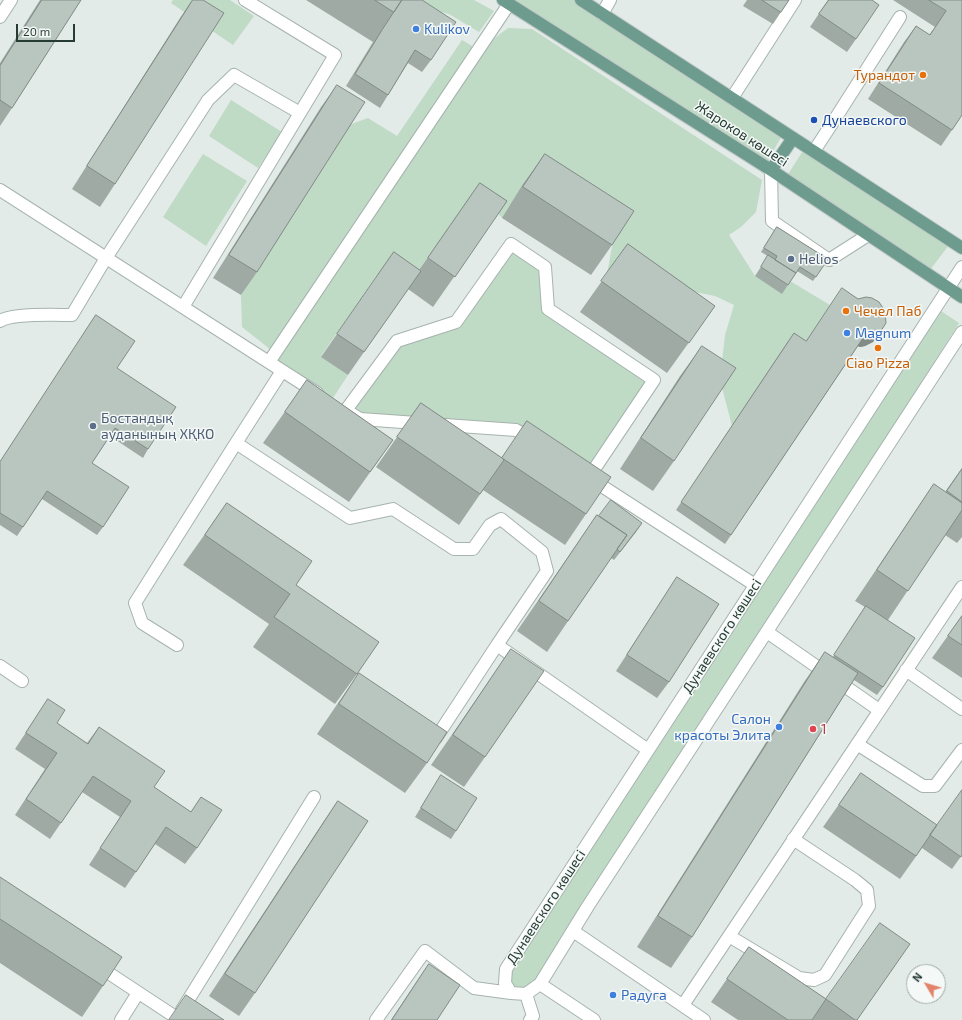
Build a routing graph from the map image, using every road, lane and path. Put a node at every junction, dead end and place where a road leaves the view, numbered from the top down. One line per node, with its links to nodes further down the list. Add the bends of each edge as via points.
1 (11, 0): 8 (street)
2 (245, 0): 11 (street, via 335,55)
3 (581, 0): 7 (main road, Жароков көшесі)
4 (610, 0): 7 (street)
5 (795, 0): 10 (street)
6 (506, 2): 14 (main road, Жароков көшесі); 25 (street)
7 (602, 14): 10 (main road, Жароков көшесі)
8 (0, 16)
9 (900, 17): 13 (street)
10 (732, 98): 12 (main road, Жароков көшесі)
11 (300, 113): 18 (street, via 234,75 208,100); 22 (street)
12 (793, 138): 13 (main road, Жароков көшесі); 14 (main road)
13 (814, 151): 17 (main road, Жароков көшесі)
14 (771, 170): 16 (main road, Жароков көшесі); 16 (street, via 772,221 829,260)
15 (0, 190): 18 (street)
16 (868, 235): 20 (main road, Жароков көшесі)
17 (962, 248)
18 (106, 258): 22 (street); 23 (street, via 72,316 17,316)
19 (962, 267): 20 (street, Дунаевского көшесі)
20 (948, 288): 21 (main road, Жароков көшесі); 30 (street, Дунаевского көшесі)
21 (962, 297)
22 (183, 307): 25 (street)
23 (0, 321)
24 (962, 332): 32 (street)
25 (269, 362): 26 (street)
26 (282, 371): 27 (street); 28 (street)
27 (325, 397)
28 (236, 443): 33 (street, via 135,603 142,623); 34 (street, via 350,518 393,509 454,549 473,549 490,525 501,519 542,552 547,571)
29 (542, 447): 30 (street, via 516,430 360,419 341,407 397,341 456,322 511,244 545,267 548,309 654,380 586,475)
30 (755, 585): 42 (street, Дунаевского көшесі)
31 (962, 587): 36 (street)
32 (767, 632): 39 (street); 46 (street)
33 (177, 645)
34 (497, 645): 40 (street); 42 (street)
35 (0, 666): 37 (street)
36 (906, 670): 38 (street); 39 (street)
37 (22, 681)
38 (962, 709)
39 (879, 710): 41 (street)
40 (436, 738)
41 (857, 744): 43 (street, via 923,786 935,786); 45 (street)
42 (648, 750): 51 (street, Дунаевского көшесі, via 506,969 505,983)
43 (962, 750)
44 (314, 797): 54 (street)
45 (793, 840): 47 (street); 47 (street, via 867,890 869,906 825,975 814,980 799,978)
46 (574, 931): 49 (street); 53 (street)
47 (729, 936): 53 (street)
48 (86, 958): 50 (street)
49 (540, 984): 52 (street); 58 (street)
50 (138, 993): 54 (street); 55 (street)
51 (511, 993): 52 (street); 56 (street, via 474,988 425,952)
52 (526, 994): 57 (street, via 533,1016)
53 (682, 1005): 59 (street)
54 (178, 1019)
55 (122, 1020)
56 (376, 1020)
57 (530, 1020)
58 (594, 1020)
59 (704, 1020)

